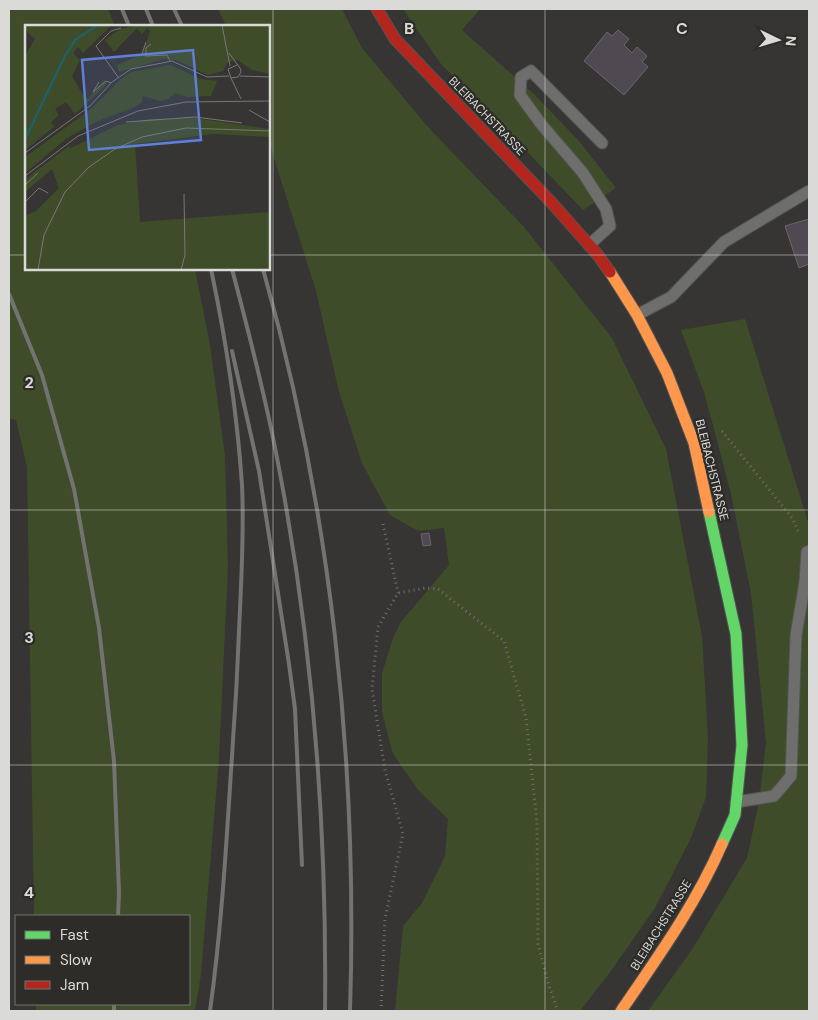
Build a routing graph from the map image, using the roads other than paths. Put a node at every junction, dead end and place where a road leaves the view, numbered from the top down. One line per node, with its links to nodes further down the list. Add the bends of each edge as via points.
1 (377, 9): 4 (main road, BLEIBACHSTRASSE, via 395,39)
2 (602, 143): 4 (lane, via 531,71 521,77 520,95 583,173 606,209 610,226)
3 (809, 191): 5 (lane, via 724,242 671,297)
4 (589, 245): 5 (main road, BLEIBACHSTRASSE)
5 (637, 315): 8 (main road, BLEIBACHSTRASSE, via 667,372 694,442 736,634 742,745)
6 (808, 552): 7 (lane)
7 (807, 582): 8 (lane, via 796,635 791,776 774,796)
8 (736, 802): 9 (main road, BLEIBACHSTRASSE, via 735,815 710,872 684,918)
9 (621, 1011)

